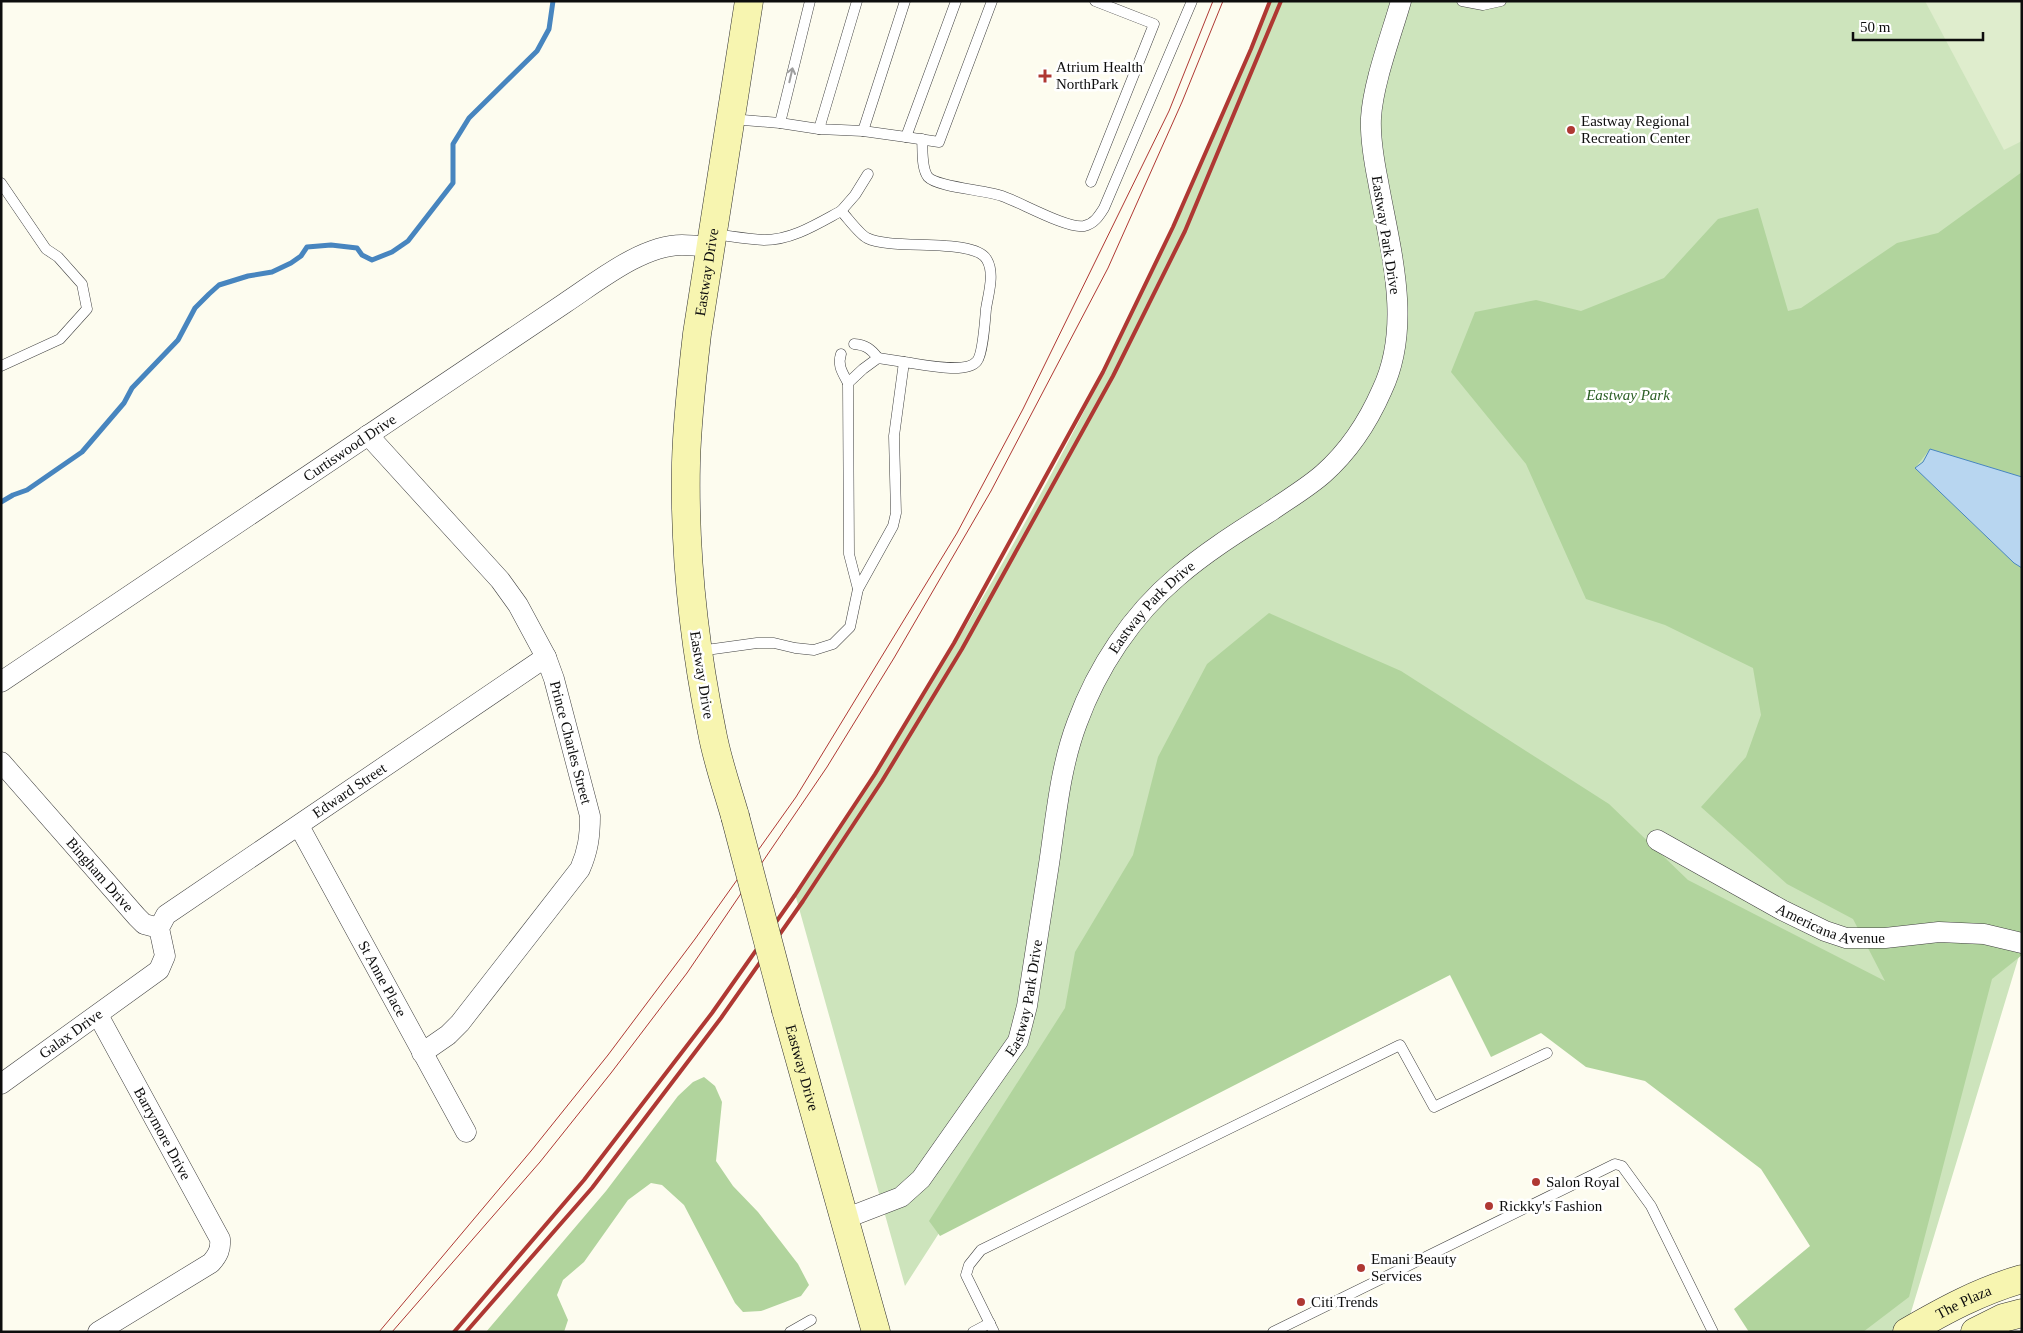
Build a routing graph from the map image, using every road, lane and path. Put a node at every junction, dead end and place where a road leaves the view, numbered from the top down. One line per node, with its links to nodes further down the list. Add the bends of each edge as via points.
1 (749, 1): 12 (main road, Eastway Drive)
2 (810, 1): 13 (lane, one-way to 2)
3 (857, 1): 14 (lane)
4 (905, 1): 15 (lane)
5 (956, 1): 16 (lane)
6 (992, 1): 17 (lane, via 939,142)
7 (1095, 1): 19 (lane, via 1154,24)
8 (1192, 1): 17 (lane, via 1104,208 1096,220 1085,226 1075,226 982,190 934,182 925,171)
9 (1401, 1): 44 (street, Eastway Park Drive, via 1374,95 1371,119 1397,304 1395,350 1382,391 1365,425 1322,475 1218,545 1176,578 1155,597 1116,647 1100,672 1077,724 1063,773 1027,1006 1018,1040 921,1179 901,1197)
10 (1462, 1): 11 (lane, via 1484,5)
11 (1501, 1)
12 (730, 119): 13 (lane); 22 (main road, Eastway Drive)
13 (780, 123): 14 (lane)
14 (819, 129): 15 (lane)
15 (863, 131): 16 (lane)
16 (906, 137): 17 (lane)
17 (922, 139)
18 (868, 174): 21 (lane, via 855,195)
19 (1091, 182)
20 (1, 183): 27 (lane, via 46,249 58,257 82,284 87,309 60,339)
21 (840, 210): 22 (lane, via 804,231 782,238); 26 (lane, via 866,238 966,248 982,254 988,261 991,275 978,361 960,369)
22 (710, 240): 29 (street, Curtiswood Drive, via 665,247 628,262); 31 (main road, Eastway Drive, via 691,385 686,464 692,612)
23 (854, 344): 25 (lane, via 870,348)
24 (841, 354): 28 (lane, via 839,367)
25 (878, 358): 26 (lane); 28 (lane)
26 (904, 362): 30 (lane, via 894,436 896,513 893,526)
27 (1, 366)
28 (848, 383): 30 (lane, via 849,554)
29 (368, 435): 32 (street, Prince Charles Street, via 500,580 518,604); 33 (street, Curtiswood Drive)
30 (858, 589): 31 (lane, via 850,627 833,644 814,650 757,643)
31 (698, 651): 44 (main road, Eastway Drive, bridge, via 712,733)
32 (546, 657): 35 (street, Edward Street); 40 (street, Prince Charles Street, via 590,816 586,855 580,868 460,1023)
33 (1, 682)
34 (1, 762): 37 (street, Bingham Drive, via 137,917 144,924)
35 (299, 826): 37 (street, Edward Street, via 166,916); 40 (street, St Anne Place)
36 (1657, 840): 38 (street, Americana Avenue, via 1782,910 1846,938 1885,938 1939,932 1984,934)
37 (159, 928): 39 (street, Galax Drive, via 164,951 164,961 159,970)
38 (2022, 943)
39 (98, 1015): 42 (street, Galax Drive); 49 (street, Barrymore Drive, via 220,1239 218,1255 211,1263)
40 (422, 1053): 43 (street, St Anne Place)
41 (1547, 1053): 48 (lane, via 1434,1107 1400,1045 981,1250 969,1265 966,1275)
42 (1, 1084)
43 (466, 1132)
44 (844, 1219): 51 (main road, Eastway Drive)
45 (2022, 1279): 55 (main road, The Plaza, via 1992,1288)
46 (2022, 1313): 56 (main road, The Plaza)
47 (811, 1320): 50 (lane)
48 (992, 1327): 52 (lane)
49 (98, 1332)
50 (790, 1332)
51 (876, 1332)
52 (973, 1332)
53 (1273, 1332): 54 (lane, via 1615,1164 1622,1166 1651,1206)
54 (1712, 1332)
55 (1907, 1332)
56 (1974, 1332)

